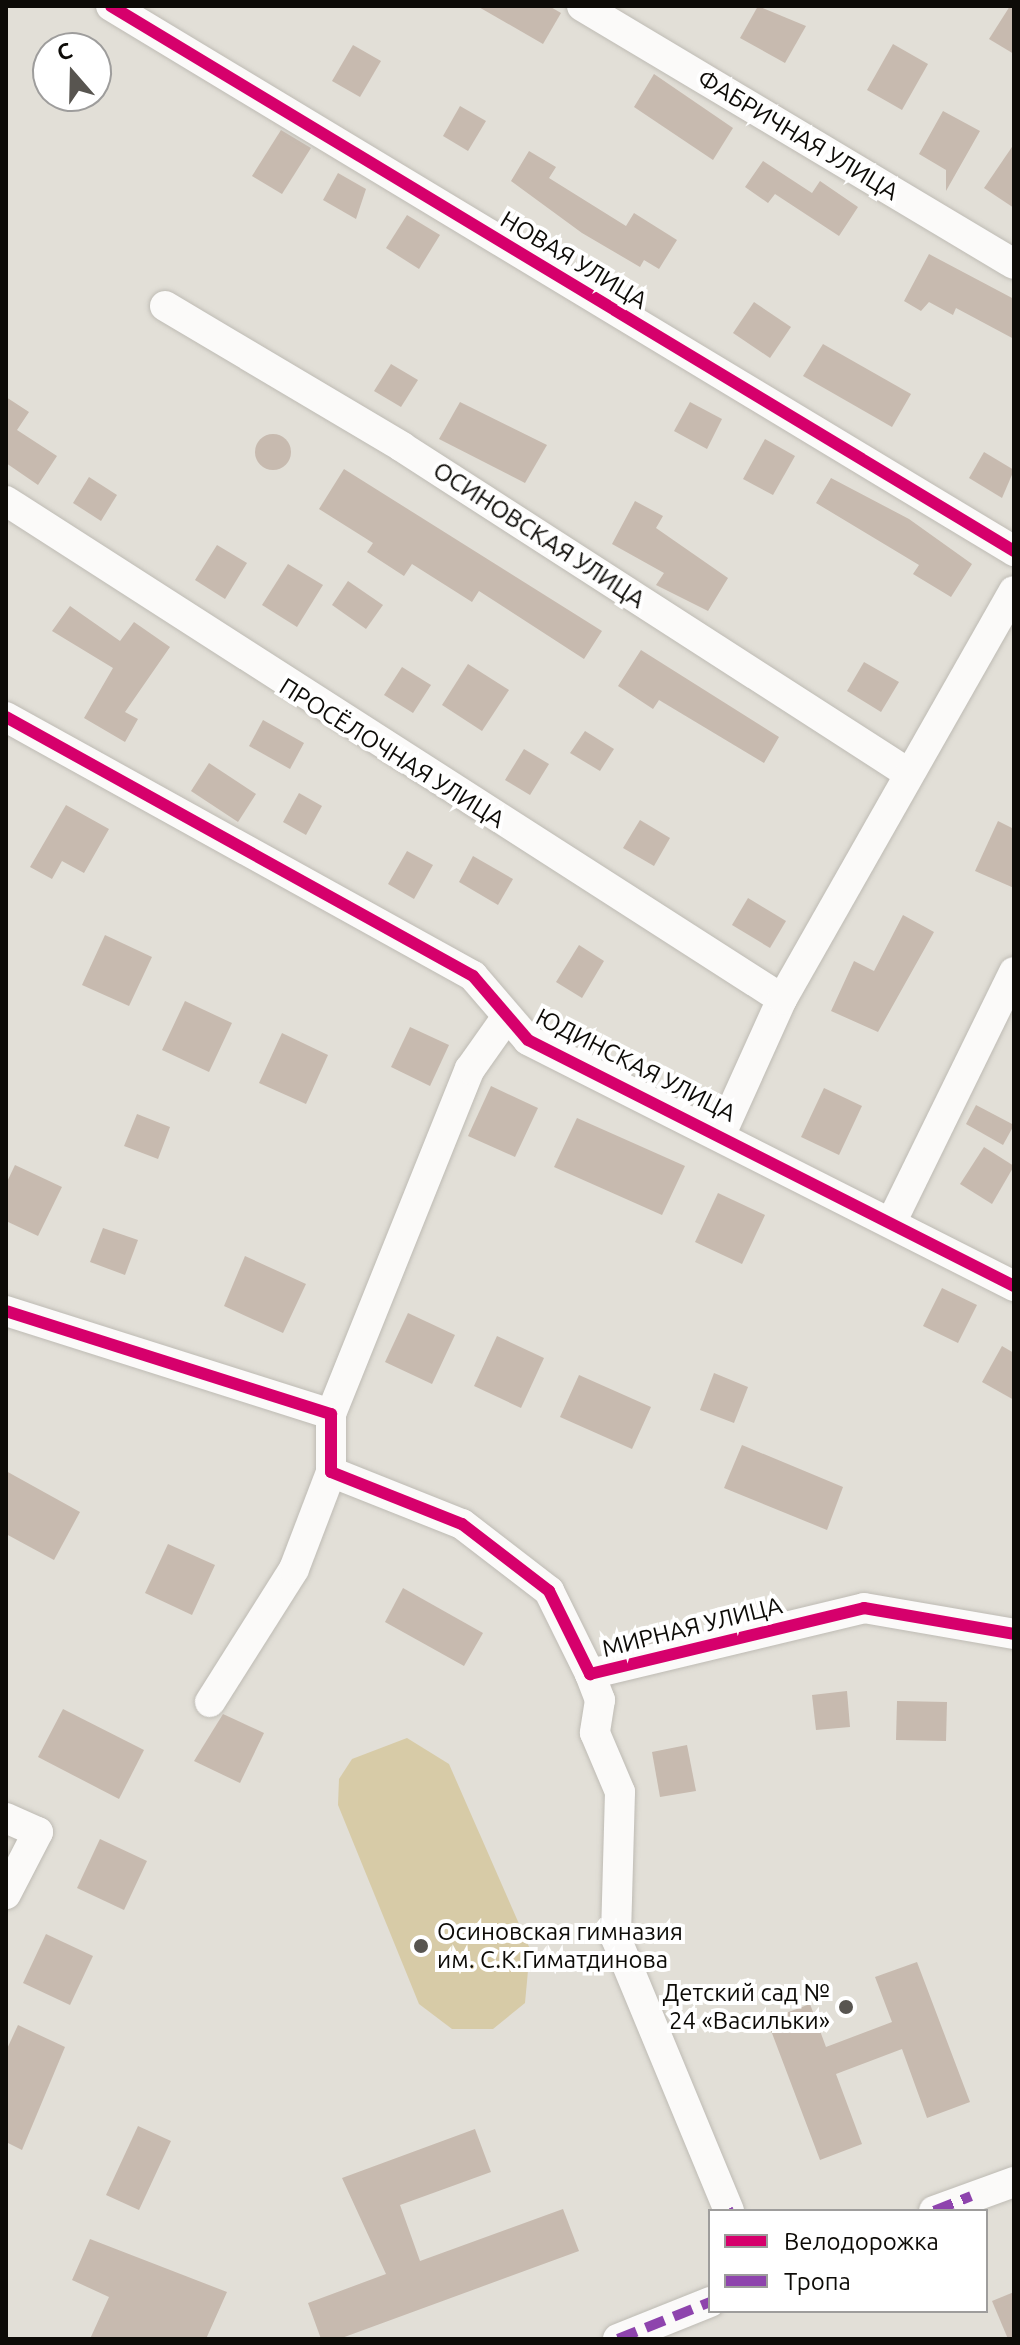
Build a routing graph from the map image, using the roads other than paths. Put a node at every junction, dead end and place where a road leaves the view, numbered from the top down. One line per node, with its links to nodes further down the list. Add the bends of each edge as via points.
1 (111, 6): 6 (street, НОВАЯ УЛИЦА)
2 (582, 6): 3 (street, ФАБРИЧНАЯ УЛИЦА)
3 (1014, 264)
4 (165, 306): 9 (street, ОСИНОВСКАЯ УЛИЦА, via 402,447)
5 (6, 501): 11 (street, ПРОСЁЛОЧНАЯ УЛИЦА)
6 (1014, 551)
7 (1014, 591): 9 (street)
8 (6, 717): 12 (street, ЮДИНСКАЯ УЛИЦА, via 473,976)
9 (908, 773): 11 (street)
10 (1014, 972): 14 (street)
11 (782, 999): 13 (street)
12 (506, 1018): 13 (street, ЮДИНСКАЯ УЛИЦА, via 528,1040); 17 (street, via 470,1069)
13 (721, 1134): 14 (street, ЮДИНСКАЯ УЛИЦА)
14 (893, 1219): 15 (street, ЮДИНСКАЯ УЛИЦА)
15 (1014, 1286)
16 (6, 1311): 17 (street)
17 (331, 1414): 18 (street)
18 (331, 1472): 20 (street, МИРНАЯ УЛИЦА, via 462,1524 549,1591); 21 (street, via 294,1569)
19 (1014, 1634): 20 (street, МИРНАЯ УЛИЦА, via 864,1608)
20 (590, 1674): 25 (street, via 600,1700 595,1733 620,1792 616,1938)
21 (210, 1702)
22 (6, 1818): 23 (street, via 38,1832)
23 (6, 1894)
24 (1014, 2182): 26 (street)
25 (728, 2209)
26 (939, 2209)
27 (708, 2303): 28 (street)
28 (618, 2339)

